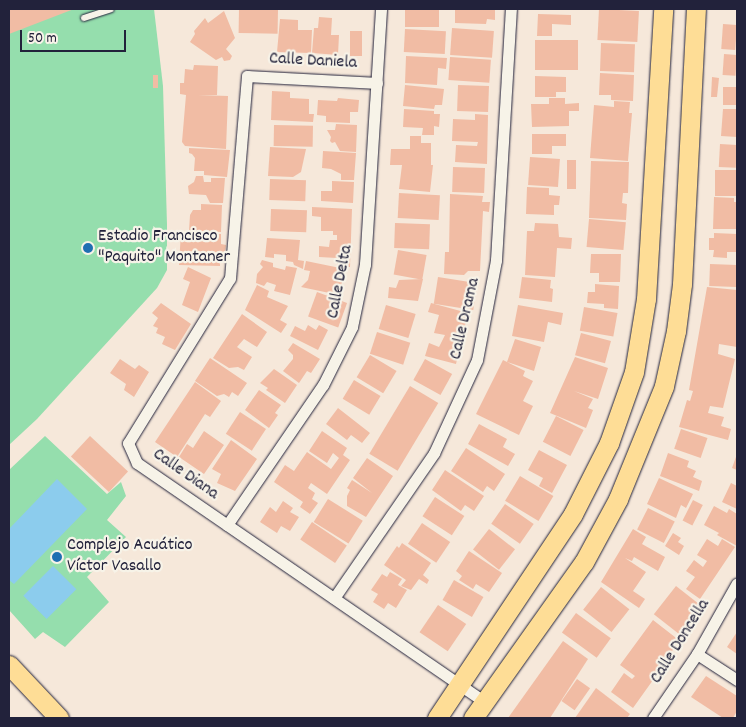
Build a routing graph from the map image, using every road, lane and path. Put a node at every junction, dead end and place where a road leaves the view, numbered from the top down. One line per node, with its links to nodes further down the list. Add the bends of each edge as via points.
1 (111, 9): 6 (lane)
2 (381, 9): 8 (street, Calle Delta)
3 (512, 9): 11 (street, Calle Drama, via 496,260 477,360 434,453)
4 (663, 9): 15 (main road, via 646,299 634,372 609,443 573,514)
5 (696, 9): 16 (main road, via 682,284 664,386 618,500 584,562)
6 (84, 18)
7 (247, 76): 8 (street, Calle Daniela); 9 (street, Calle Diana, via 230,278 128,443 136,463)
8 (377, 83): 9 (street, Calle Delta, via 366,264 352,327 323,385)
9 (227, 525): 11 (street, Calle Diana)
10 (737, 583): 12 (street, Calle Doncella)
11 (334, 598): 15 (street, Calle Diana)
12 (697, 654): 14 (street); 20 (street, Calle Doncella)
13 (9, 665): 17 (main road)
14 (737, 680)
15 (460, 685): 16 (street, Calle Diana); 18 (main road)
16 (485, 702): 19 (main road)
17 (59, 718)
18 (437, 718)
19 (473, 718)
20 (653, 718)

